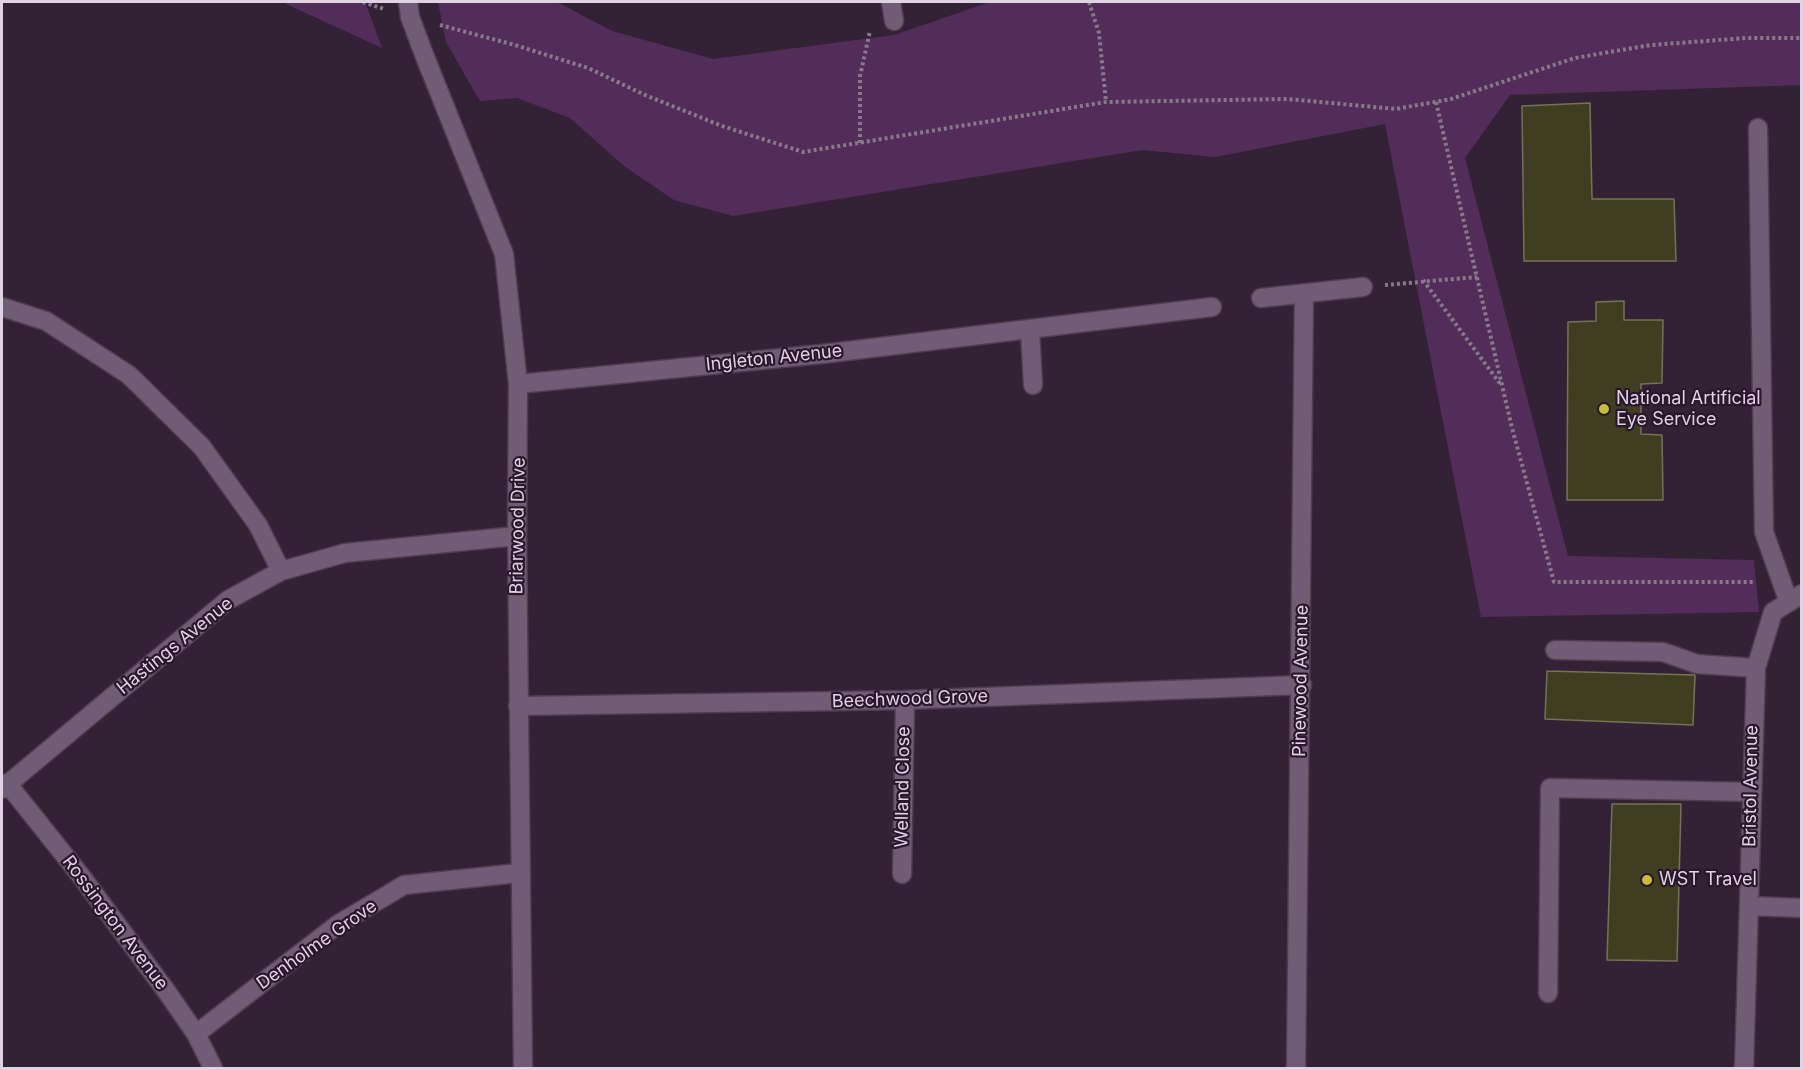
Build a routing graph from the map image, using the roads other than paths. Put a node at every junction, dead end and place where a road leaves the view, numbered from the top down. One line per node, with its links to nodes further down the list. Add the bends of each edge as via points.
1 (891, 2): 3 (street)
2 (409, 9): 11 (street, Briarwood Drive, via 504,254)
3 (894, 21)
4 (1758, 128): 15 (street, via 1764,532)
5 (1363, 287): 6 (street)
6 (1304, 294): 7 (street); 18 (street, Pinewood Avenue)
7 (1261, 298)
8 (2, 307): 14 (street, via 46,321 129,375 202,447 258,525)
9 (1212, 307): 10 (street, Ingleton Avenue)
10 (1030, 330): 11 (street, Ingleton Avenue); 12 (street)
11 (518, 384): 13 (street, Briarwood Drive)
12 (1033, 385)
13 (517, 536): 14 (street, Hastings Avenue, via 345,553); 20 (street, Briarwood Drive)
14 (281, 571): 21 (street, Hastings Avenue, via 228,600)
15 (1795, 597): 17 (street, Bristol Avenue, via 1773,612)
16 (1555, 650): 17 (street, via 1663,652 1697,664)
17 (1756, 668): 22 (street, Bristol Avenue)
18 (1302, 685): 19 (street, Beechwood Grove); 31 (street, Pinewood Avenue)
19 (904, 700): 20 (street, Beechwood Grove); 24 (street, Welland Close)
20 (519, 706): 23 (street, Briarwood Drive)
21 (4, 786): 28 (street, Rossington Avenue, via 81,876)
22 (1751, 792): 25 (street, Bristol Avenue); 27 (street, via 1550,788)
23 (519, 873): 28 (street, Denholme Grove, via 404,885 337,925); 30 (street, Briarwood Drive)
24 (902, 874)
25 (1749, 906): 26 (street); 32 (street, Bristol Avenue)
26 (1802, 908)
27 (1548, 993)
28 (196, 1034): 29 (street, Rossington Avenue)
29 (213, 1068)
30 (523, 1068)
31 (1296, 1068)
32 (1744, 1068)

